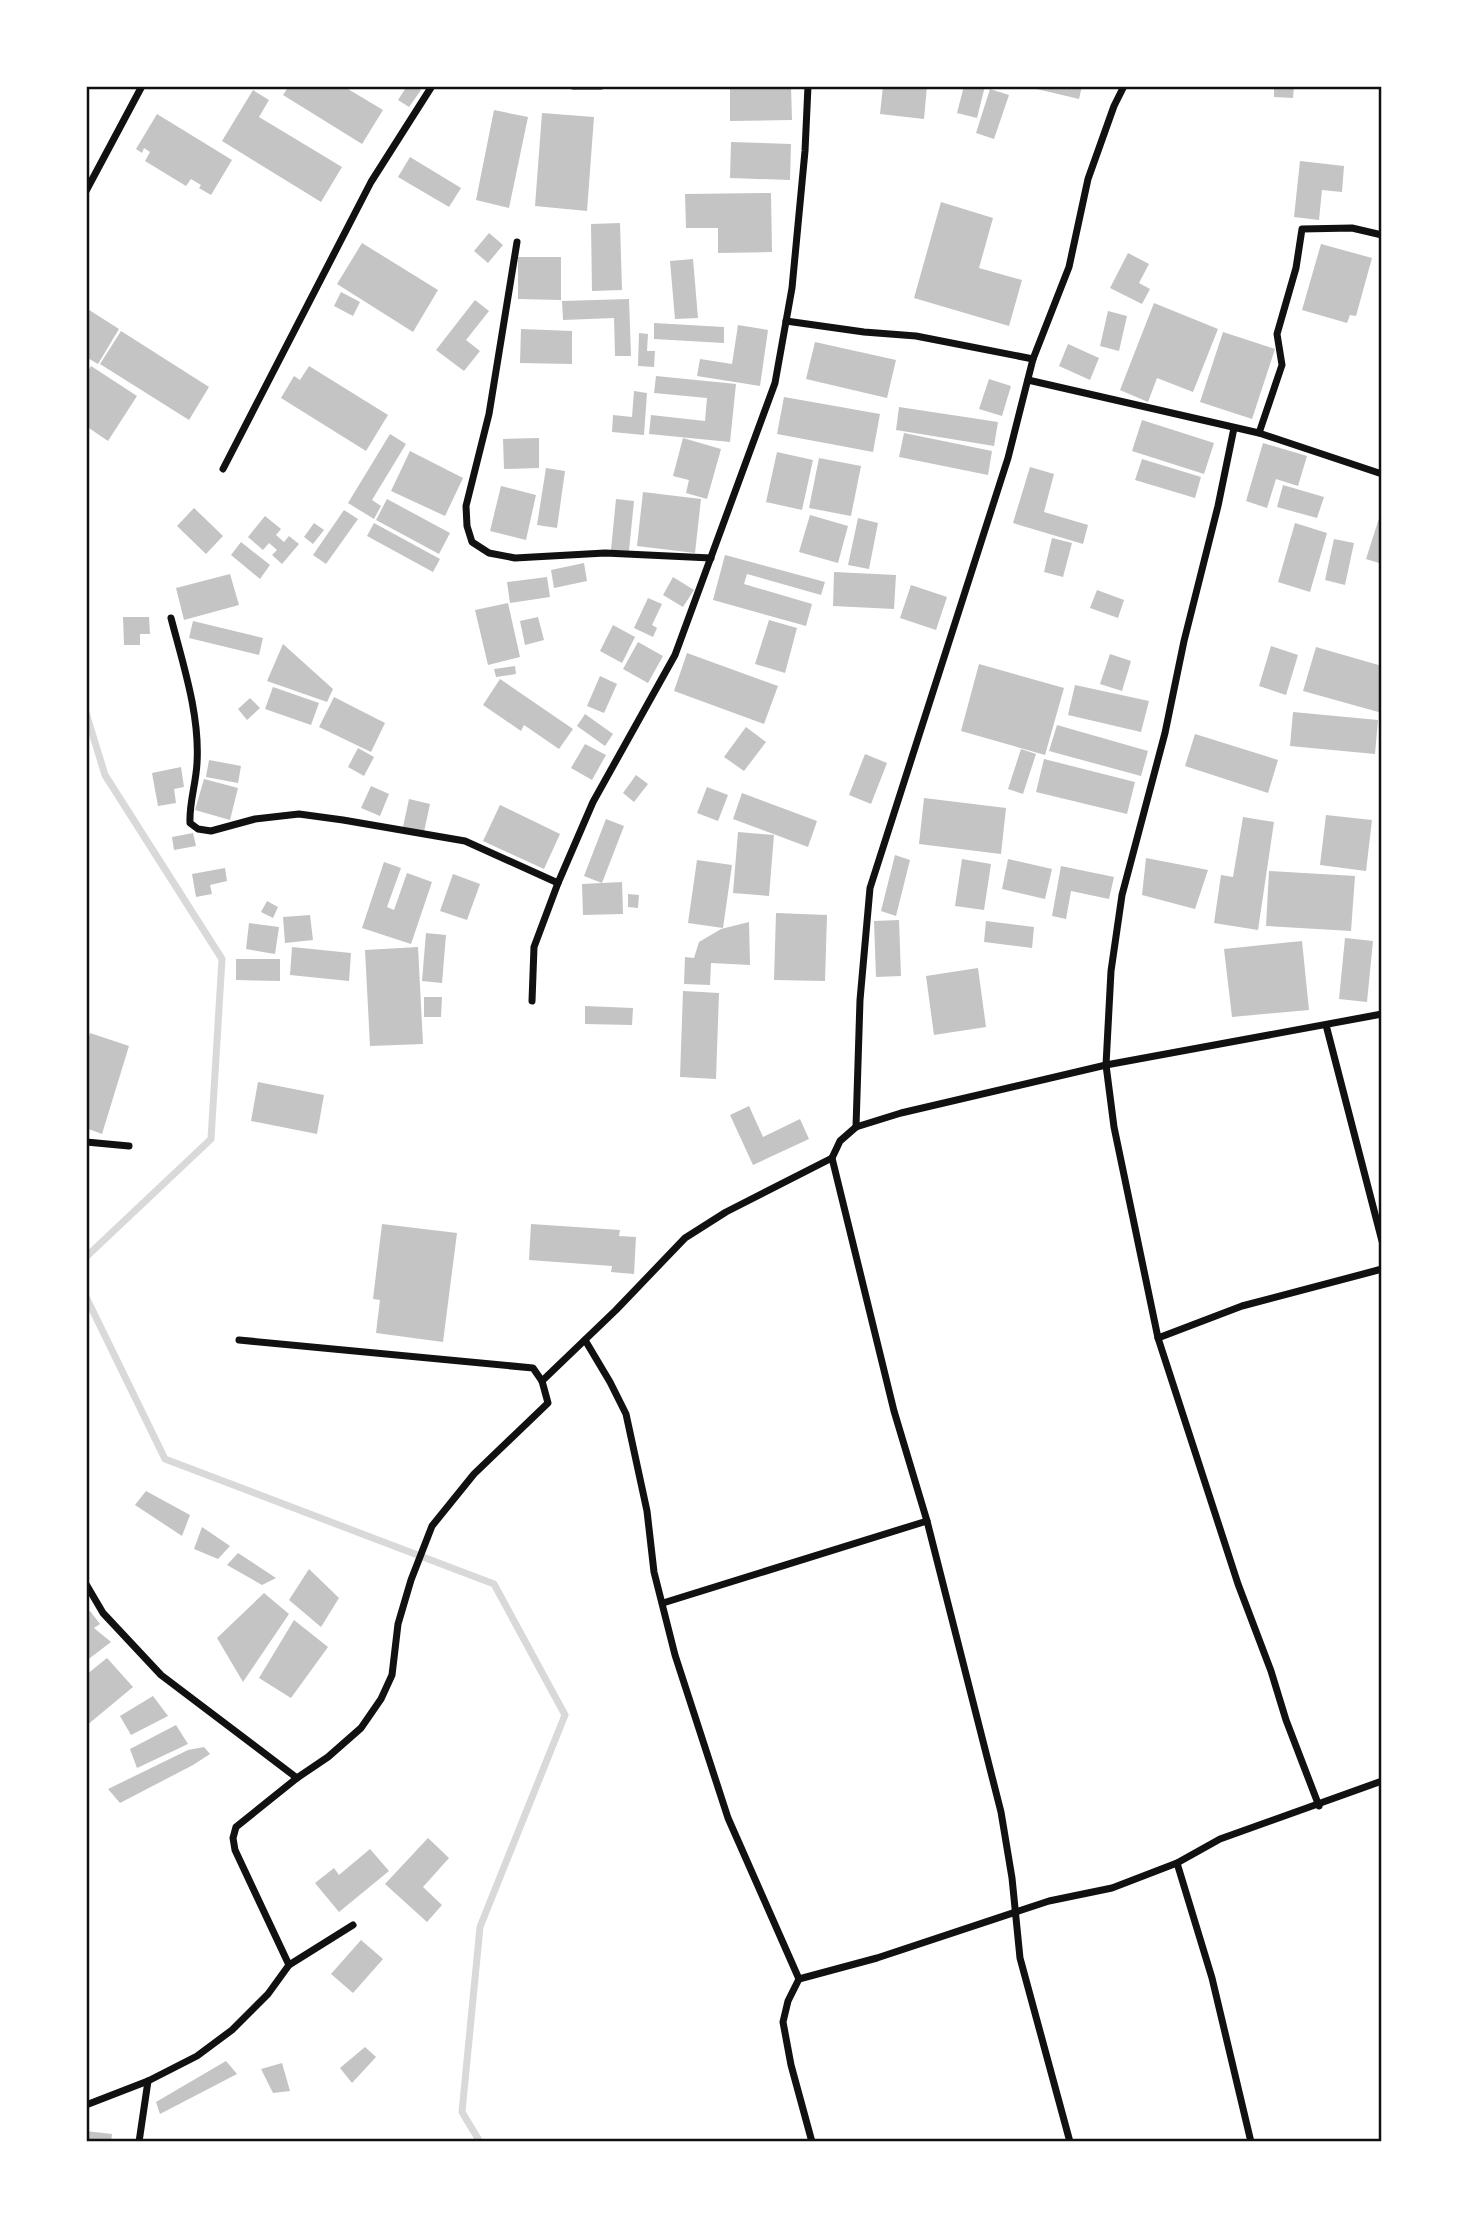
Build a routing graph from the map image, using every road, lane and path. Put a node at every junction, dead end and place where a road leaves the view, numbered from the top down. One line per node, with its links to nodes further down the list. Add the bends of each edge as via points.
1 (142, 86): 7 (street)
2 (432, 86): 15 (street, via 371,182)
3 (573, 86): 4 (street)
4 (601, 86)
5 (808, 86): 10 (street, via 798,231)
6 (1124, 86): 11 (street, via 1088,179 1069,267)
7 (86, 191)
8 (1382, 235): 14 (street, via 1352,229 1301,229 1294,278 1277,334 1282,365)
9 (517, 242): 17 (street, via 489,414 466,506 472,542 489,553 514,558 605,553)
10 (786, 321): 11 (street, via 916,336); 17 (street, via 775,383)
11 (1032, 359): 12 (street)
12 (1028, 380): 13 (street); 24 (street, via 1008,458 870,888)
13 (1234, 428): 14 (street); 23 (street, via 1165,733 1122,895 1111,971)
14 (1259, 433): 16 (street)
15 (223, 469)
16 (1382, 474)
17 (711, 558): 19 (street, via 675,655 593,802)
18 (171, 618): 19 (street, via 194,722 197,763 190,823 198,829 211,831 299,814 343,820 465,841)
19 (558, 883): 20 (street, via 534,947)
20 (532, 1001)
21 (1382, 1013): 22 (street)
22 (1326, 1025): 23 (street); 28 (street)
23 (1106, 1065): 24 (street); 30 (street, via 1114,1127)
24 (856, 1127): 27 (street, via 840,1141)
25 (86, 1142): 26 (street)
26 (128, 1146)
27 (832, 1158): 32 (street, via 685,1238); 34 (street, via 894,1412)
28 (1382, 1241)
29 (1382, 1269): 30 (street, via 1242,1306)
30 (1158, 1338): 39 (street, via 1238,1584)
31 (239, 1340): 33 (street, via 533,1368)
32 (584, 1340): 33 (street); 36 (street, via 626,1414)
33 (542, 1381): 37 (street, via 548,1403 474,1474 432,1526 398,1624 392,1675 381,1699 362,1728)
34 (927, 1521): 36 (street); 41 (street, via 1001,1812)
35 (86, 1584): 37 (street, via 103,1613 161,1675)
36 (663, 1602): 44 (street, via 728,1818)
37 (297, 1778): 43 (street, via 236,1828 233,1838)
38 (1382, 1781): 39 (street)
39 (1319, 1806): 40 (street, via 1220,1839)
40 (1177, 1863): 41 (street, via 1112,1888 1049,1900); 50 (street, via 1212,1978)
41 (1016, 1913): 44 (street); 49 (street, via 1020,1958)
42 (353, 1925): 43 (street)
43 (289, 1965): 45 (street, via 232,2030 197,2056)
44 (799, 1979): 48 (street, via 783,2022)
45 (148, 2081): 46 (street); 47 (street)
46 (86, 2105)
47 (139, 2142)
48 (812, 2142)
49 (1070, 2142)
50 (1251, 2142)

